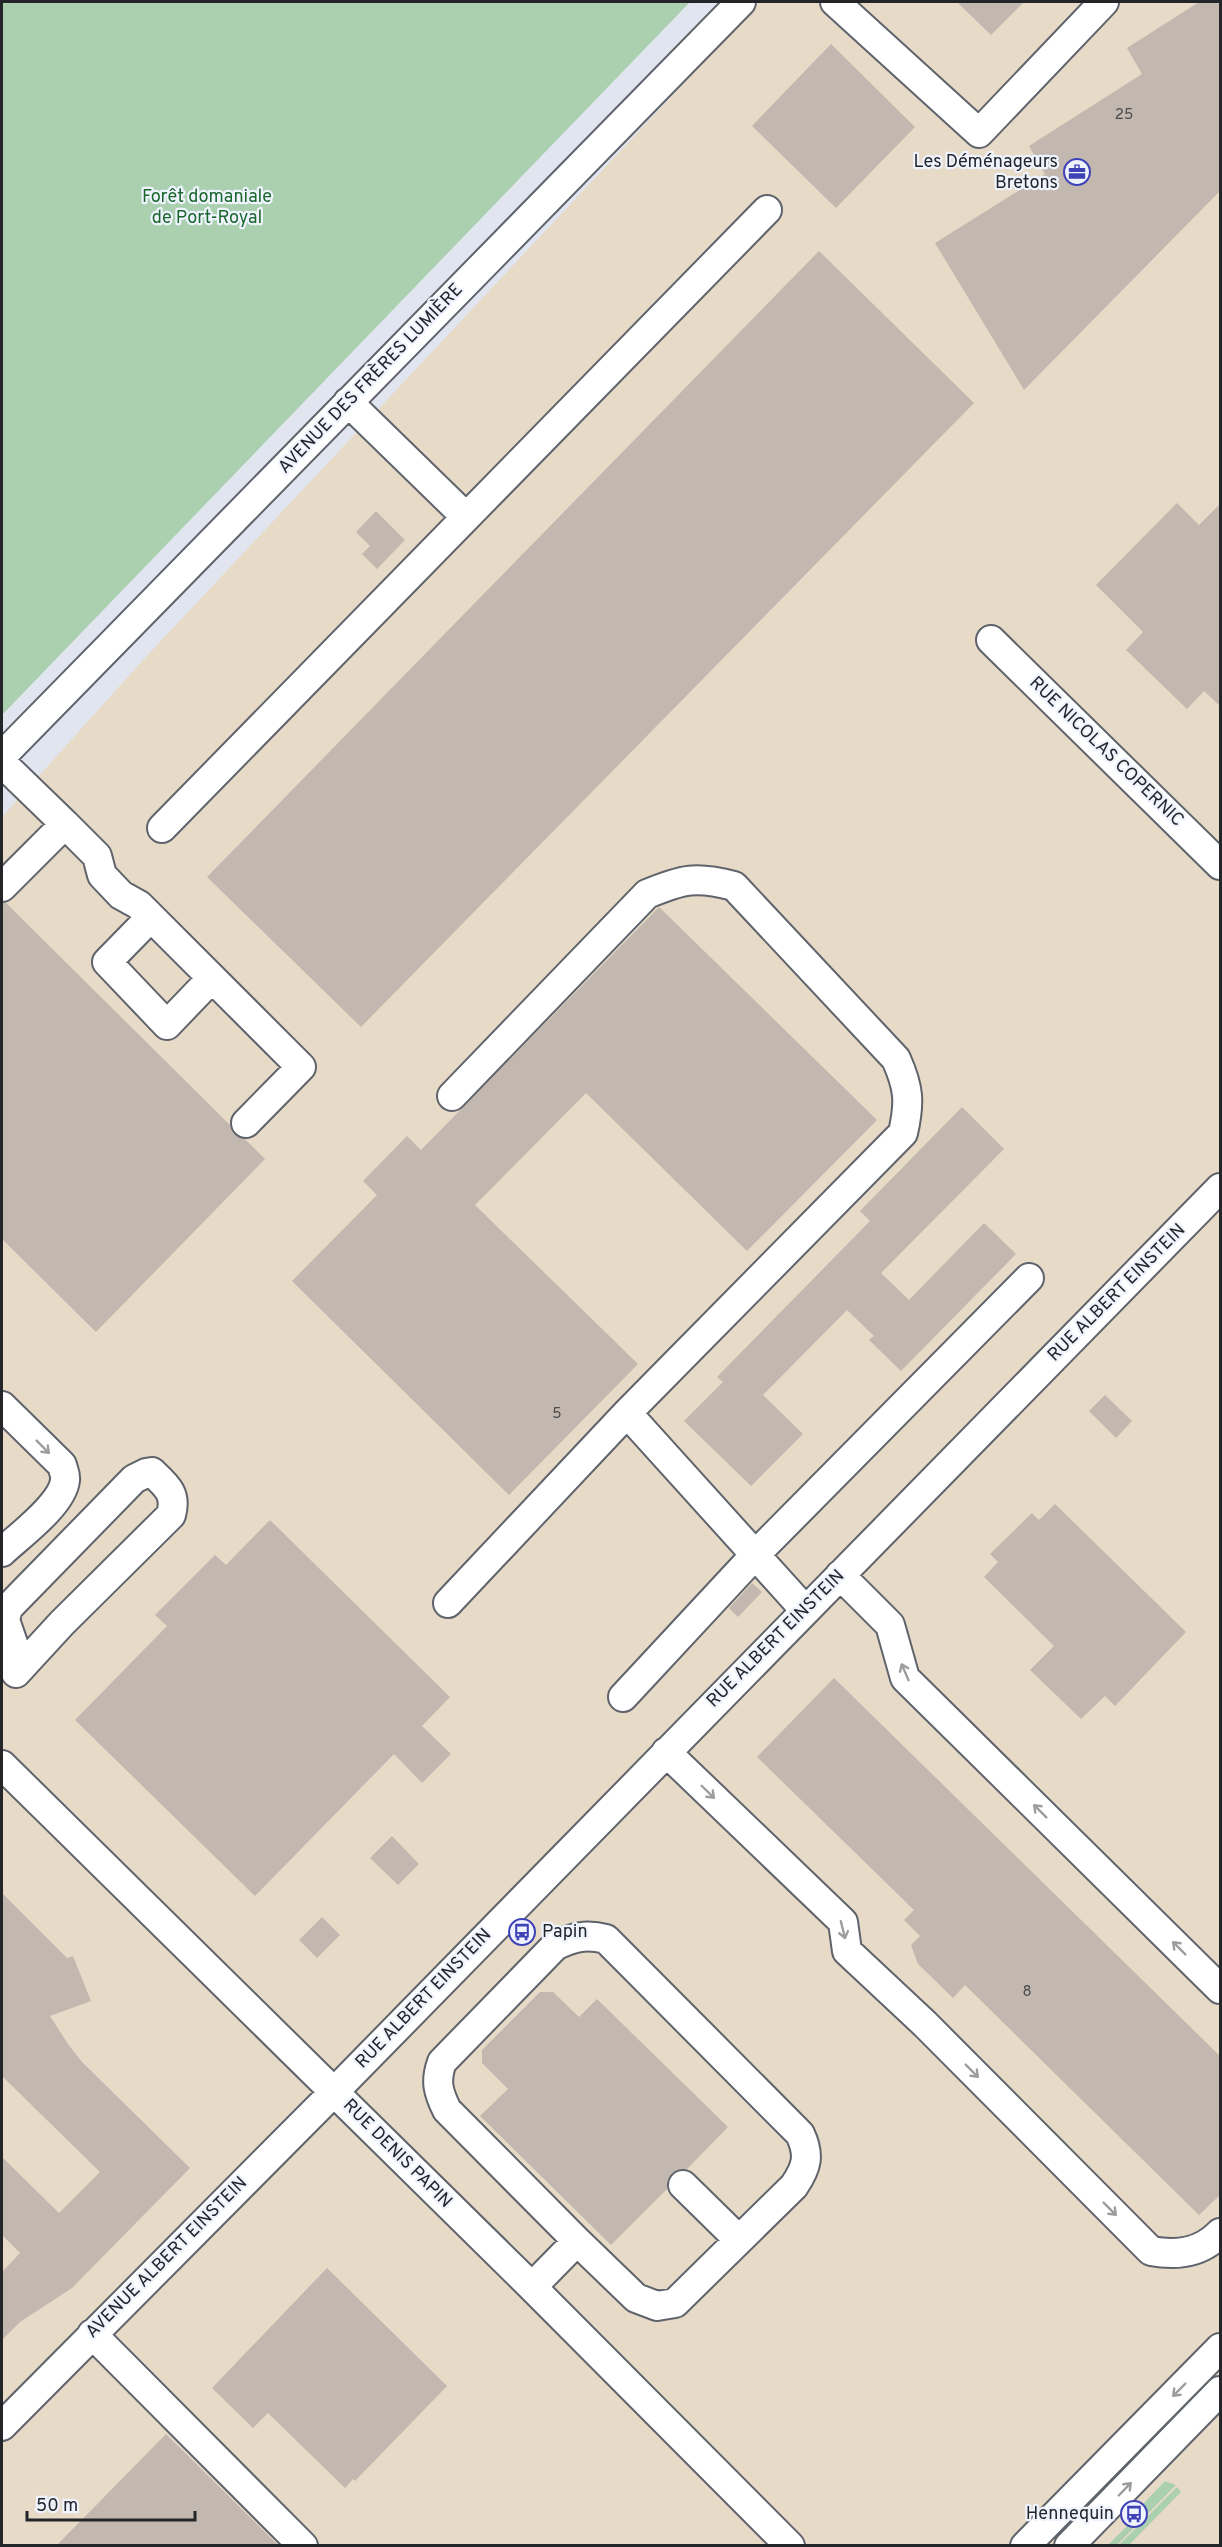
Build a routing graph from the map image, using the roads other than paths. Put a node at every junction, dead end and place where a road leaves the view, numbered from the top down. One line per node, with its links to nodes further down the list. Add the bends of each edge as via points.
1 (741, 2): 5 (street, AVENUE DES FRÈRES LUMIÈRE)
2 (835, 2): 3 (street, via 979,133)
3 (1104, 2)
4 (767, 210): 6 (street)
5 (348, 402): 6 (street); 8 (street, AVENUE DES FRÈRES LUMIÈRE)
6 (466, 517): 11 (street)
7 (991, 640): 12 (street, RUE NICOLAS COPERNIC)
8 (2, 756)
9 (2, 763): 10 (street)
10 (65, 824): 13 (street); 14 (street, via 97,856 108,882)
11 (162, 828)
12 (1221, 865)
13 (2, 887)
14 (151, 917): 15 (street); 15 (street, via 106,962 167,1025)
15 (212, 978): 17 (street, via 301,1067)
16 (452, 1096): 21 (street, via 647,894 674,882 706,879 734,886 896,1059 906,1081 909,1106 903,1133)
17 (246, 1123)
18 (1221, 1188): 24 (street, RUE ALBERT EINSTEIN)
19 (1029, 1278): 23 (street)
20 (2, 1406): 22 (street, one-way to 22, via 62,1466 66,1478 49,1508)
21 (627, 1413): 23 (street); 25 (street)
22 (2, 1552)
23 (755, 1555): 26 (street); 28 (street)
24 (840, 1575): 26 (street, RUE ALBERT EINSTEIN); 31 (street, one-way to 24, via 905,1678 890,1625)
25 (448, 1603)
26 (806, 1610): 29 (street, RUE ALBERT EINSTEIN)
27 (9, 1683): 27 (street, via 62,1623 171,1515 175,1503 172,1493 152,1472 134,1479 8,1608 5,1620 16,1652)
28 (623, 1697)
29 (666, 1752): 32 (street, RUE ALBERT EINSTEIN); 34 (street, one-way to 34, via 843,1922 847,1951 1151,2251 1189,2253)
30 (2, 1765): 32 (street, RUE DENIS PAPIN)
31 (1221, 1989)
32 (334, 2092): 37 (street, RUE DENIS PAPIN); 38 (street, AVENUE ALBERT EINSTEIN)
33 (683, 2185): 35 (street)
34 (1221, 2233)
35 (740, 2240): 36 (street, via 675,2303 657,2306 636,2298); 36 (street, via 803,2173 807,2149 800,2134 606,1939 576,1936 555,1946 442,2062 437,2074 438,2092 447,2110)
36 (577, 2241): 37 (street)
37 (532, 2287): 43 (street, RUE DENIS PAPIN)
38 (92, 2334): 41 (street, AVENUE ALBERT EINSTEIN); 42 (street)
39 (1221, 2348): 44 (street, one-way to 44)
40 (1221, 2391): 45 (street, one-way to 40)
41 (2, 2426)
42 (303, 2546)
43 (790, 2546)
44 (1025, 2546)
45 (1069, 2546)

